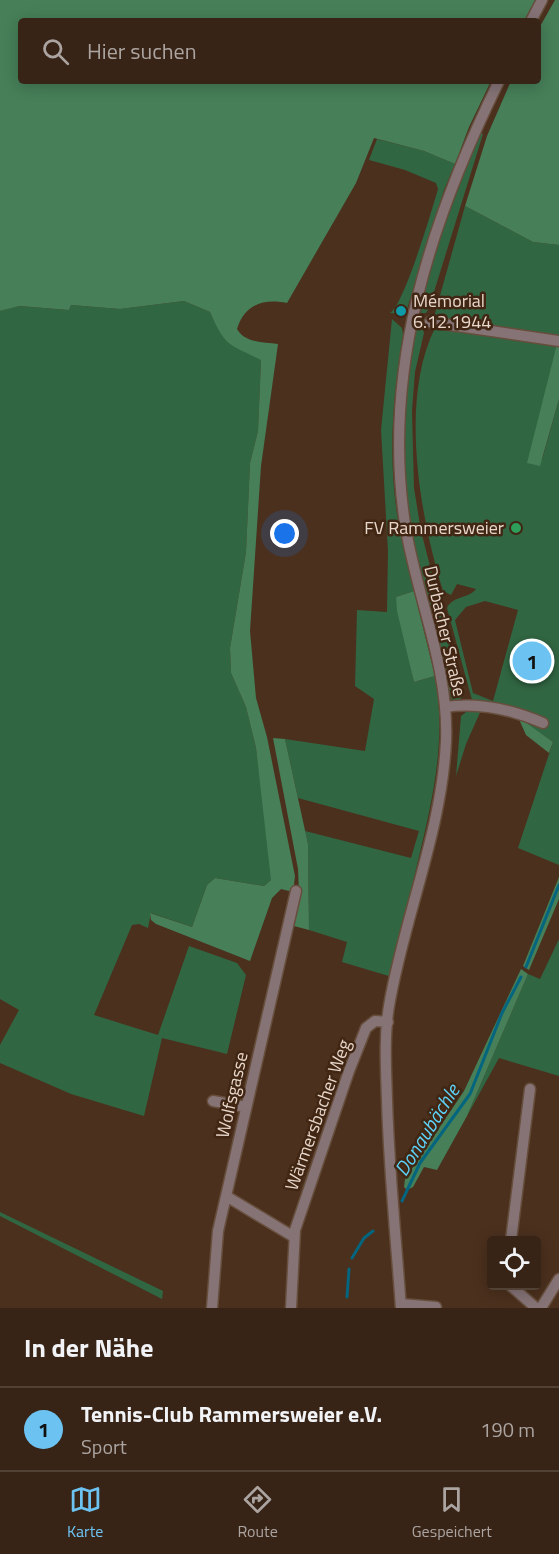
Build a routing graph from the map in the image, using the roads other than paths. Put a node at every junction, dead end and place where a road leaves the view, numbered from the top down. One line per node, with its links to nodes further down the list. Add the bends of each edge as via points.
1 (542, 0): 2 (street)
2 (533, 18)
3 (498, 84): 6 (street, Durbacher Straße, via 451,187 429,256 411,319 399,395 400,494)
4 (430, 322): 5 (street)
5 (559, 341)
6 (445, 707): 7 (street, via 466,704 500,708); 9 (street, Durbacher Straße, via 445,758 440,788)
7 (543, 723)
8 (296, 891): 12 (street, Wolfsgasse)
9 (388, 1022): 15 (street, Wärmersbacher Weg, via 375,1021 366,1028); 18 (street, Durbacher Straße, via 388,1129)
10 (530, 1089): 14 (street)
11 (213, 1101): 12 (street)
12 (246, 1107): 13 (street, Wolfsgasse)
13 (226, 1196): 15 (street); 20 (street, Wolfsgasse, via 218,1231)
14 (511, 1236)
15 (294, 1237): 21 (street, Wärmersbacher Weg)
16 (559, 1280): 23 (street)
17 (516, 1290): 22 (street)
18 (401, 1306): 19 (street)
19 (436, 1307)
20 (212, 1308)
21 (291, 1308)
22 (536, 1308)
23 (541, 1308)

